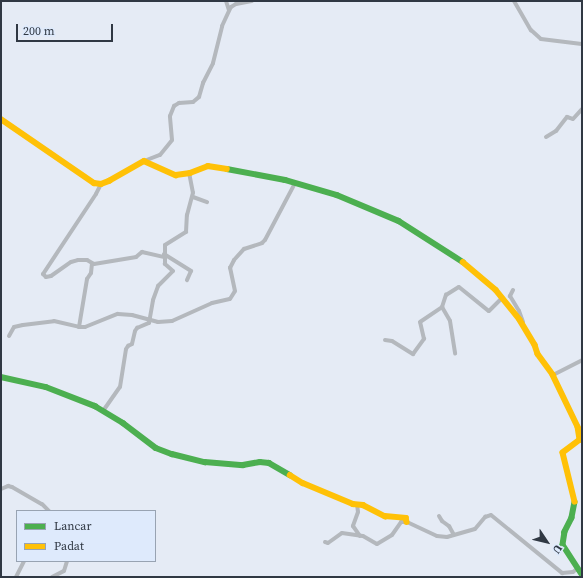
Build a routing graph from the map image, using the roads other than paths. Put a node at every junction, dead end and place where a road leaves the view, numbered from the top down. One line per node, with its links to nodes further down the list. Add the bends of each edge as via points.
1 (226, 1): 4 (street)
2 (252, 1): 4 (street, via 236,4)
3 (514, 1): 5 (street, via 532,30 541,39)
4 (229, 10): 9 (street, via 200,97 193,102 174,106 170,116 172,140 160,155)
5 (582, 44)
6 (582, 109): 8 (street, via 573,119 567,117)
7 (1, 120): 12 (street, via 86,179)
8 (546, 137)
9 (144, 161): 10 (street, via 170,174); 12 (street, via 109,182)
10 (189, 174): 11 (street, via 208,166); 13 (street)
11 (295, 183): 19 (street, via 337,195 399,221 462,261); 21 (street, via 265,240 244,249 234,260 230,268 235,291 230,299 212,303 172,321)
12 (101, 184): 16 (street, via 43,274 46,277 52,276 78,260 87,260)
13 (193, 197): 14 (street); 15 (street, via 187,215 186,232 166,244)
14 (207, 202)
15 (164, 256): 16 (street, via 142,252 136,258); 17 (street, via 191,271); 21 (street, via 165,264 173,271 158,286)
16 (92, 264): 23 (street, via 91,273 87,278)
17 (187, 280)
18 (513, 290): 22 (street, via 510,296 520,311)
19 (502, 298): 20 (street, via 489,311 459,287 446,295); 22 (street)
20 (442, 307): 25 (street, via 420,322 424,339 414,354 392,341); 26 (street, via 450,321)
21 (149, 320): 23 (street, via 118,314); 30 (street, via 148,324 135,331 132,344 126,349 120,387)
22 (523, 326): 28 (street)
23 (79, 327): 24 (street, via 54,321 23,324 14,327)
24 (9, 336)
25 (385, 340)
26 (455, 354)
27 (582, 360): 28 (street)
28 (553, 375): 41 (street, via 574,416 581,437 563,453 575,501 563,545)
29 (1, 377): 30 (street, via 46,387)
30 (102, 410): 32 (street, via 156,448 172,454 205,462 243,465 269,463 303,483)
31 (1, 489): 33 (street, via 12,487 42,504)
32 (357, 504): 35 (street, via 386,516 406,518); 37 (street, via 358,512 353,526)
33 (47, 510)
34 (439, 516): 36 (street)
35 (407, 522): 36 (street, via 438,536); 37 (street, via 401,522 392,535 378,543)
36 (454, 535): 41 (street, via 475,529 491,515 562,573 573,572)
37 (360, 536): 38 (street, via 342,533 328,543)
38 (325, 542)
39 (24, 562): 43 (street)
40 (67, 562): 44 (street, via 63,573)
41 (578, 568): 42 (street)
42 (582, 574)
43 (16, 577)
44 (52, 577)

